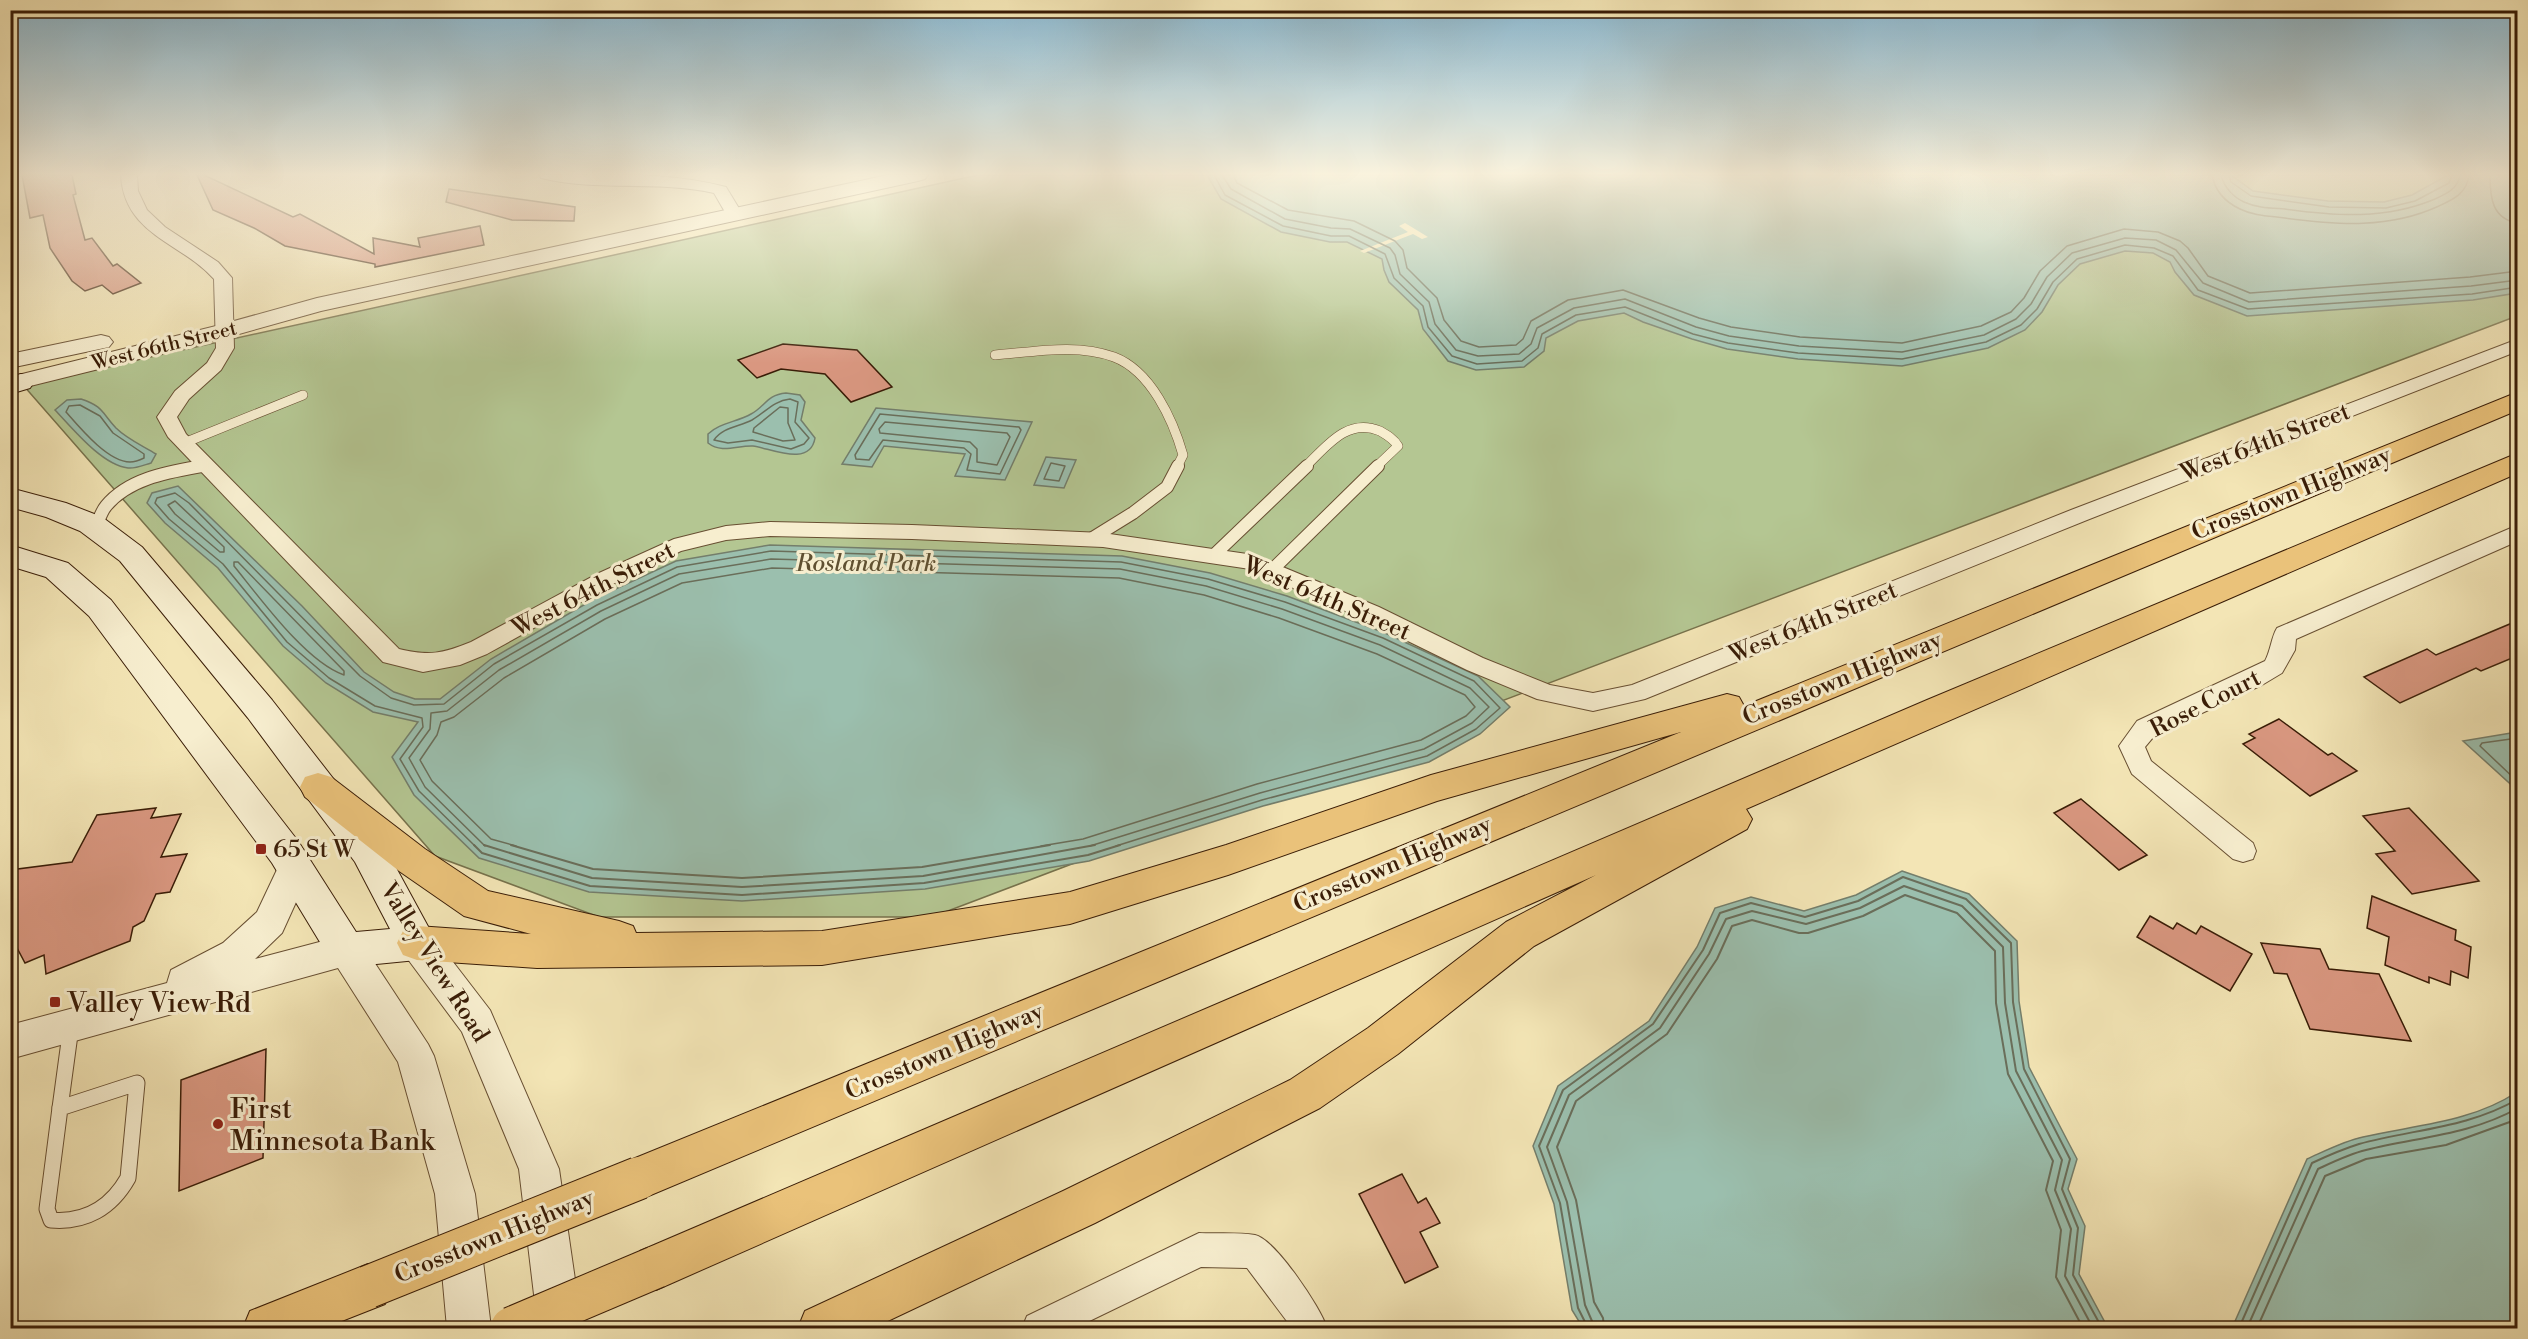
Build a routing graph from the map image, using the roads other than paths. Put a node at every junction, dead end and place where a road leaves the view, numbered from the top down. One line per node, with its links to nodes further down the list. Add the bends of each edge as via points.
1 (169, 237): 3 (street, via 212,266 223,278)
2 (631, 237): 3 (street, West 66th Street)
3 (224, 326): 6 (street, West 66th Street); 9 (street, West 64th Street, via 225,348 214,366 182,395 167,417)
4 (2517, 344): 18 (street, West 64th Street, via 1636,693 1593,702 1545,693 1505,677)
5 (995, 355): 15 (lane, via 1081,352 1116,358 1156,395 1174,423 1183,455 1167,487)
6 (13, 378)
7 (303, 395): 9 (lane)
8 (2517, 399): 19 (highway, Crosstown Highway)
9 (184, 443): 11 (street, West 64th Street)
10 (2517, 462): 20 (highway)
11 (206, 465): 13 (lane, via 168,473 131,487 106,506); 15 (street, West 64th Street, via 391,656 423,663 452,659 479,648 674,546 726,533 770,529)
12 (10, 497): 13 (main road, Valley View Road)
13 (96, 527): 21 (main road, Valley View Road, via 131,554 184,616)
14 (2517, 532): 22 (street, Rose Court, via 2286,634 2274,668 2146,728 2132,746 2141,767)
15 (1091, 539): 17 (street, West 64th Street)
16 (10, 555): 23 (main road, via 57,570 100,608)
17 (1213, 556): 18 (street, West 64th Street, via 1254,562); 18 (lane, via 1349,427 1368,427 1396,442 1398,446)
18 (1272, 570)
19 (1893, 658): 26 (highway, via 1431,789 1228,860 1070,908 822,948); 31 (highway, Crosstown Highway, bridge)
20 (1939, 709): 33 (highway, bridge); 35 (highway, via 1520,934 1383,1041 1305,1094)
21 (318, 787): 24 (main road, Valley View Road, via 368,851); 26 (highway, via 478,905)
22 (2243, 851)
23 (295, 867): 25 (main road); 27 (street, via 270,922 236,954)
24 (417, 943): 25 (main road); 26 (highway, via 537,951); 34 (street, Valley View Road, via 477,1022 539,1169)
25 (346, 950): 27 (street); 32 (street, via 415,1056 455,1194)
26 (677, 950)
27 (140, 1005): 28 (street)
28 (71, 1025): 29 (street); 30 (lane)
29 (10, 1042)
30 (59, 1108): 30 (lane, via 46,1209 51,1220 67,1223 88,1217 122,1190 128,1178 137,1083)
31 (267, 1329)
32 (469, 1329)
33 (512, 1329)
34 (560, 1329)
35 (822, 1329)
36 (1040, 1329): 37 (street, via 1199,1250 1255,1252 1302,1311)
37 (1310, 1329)

